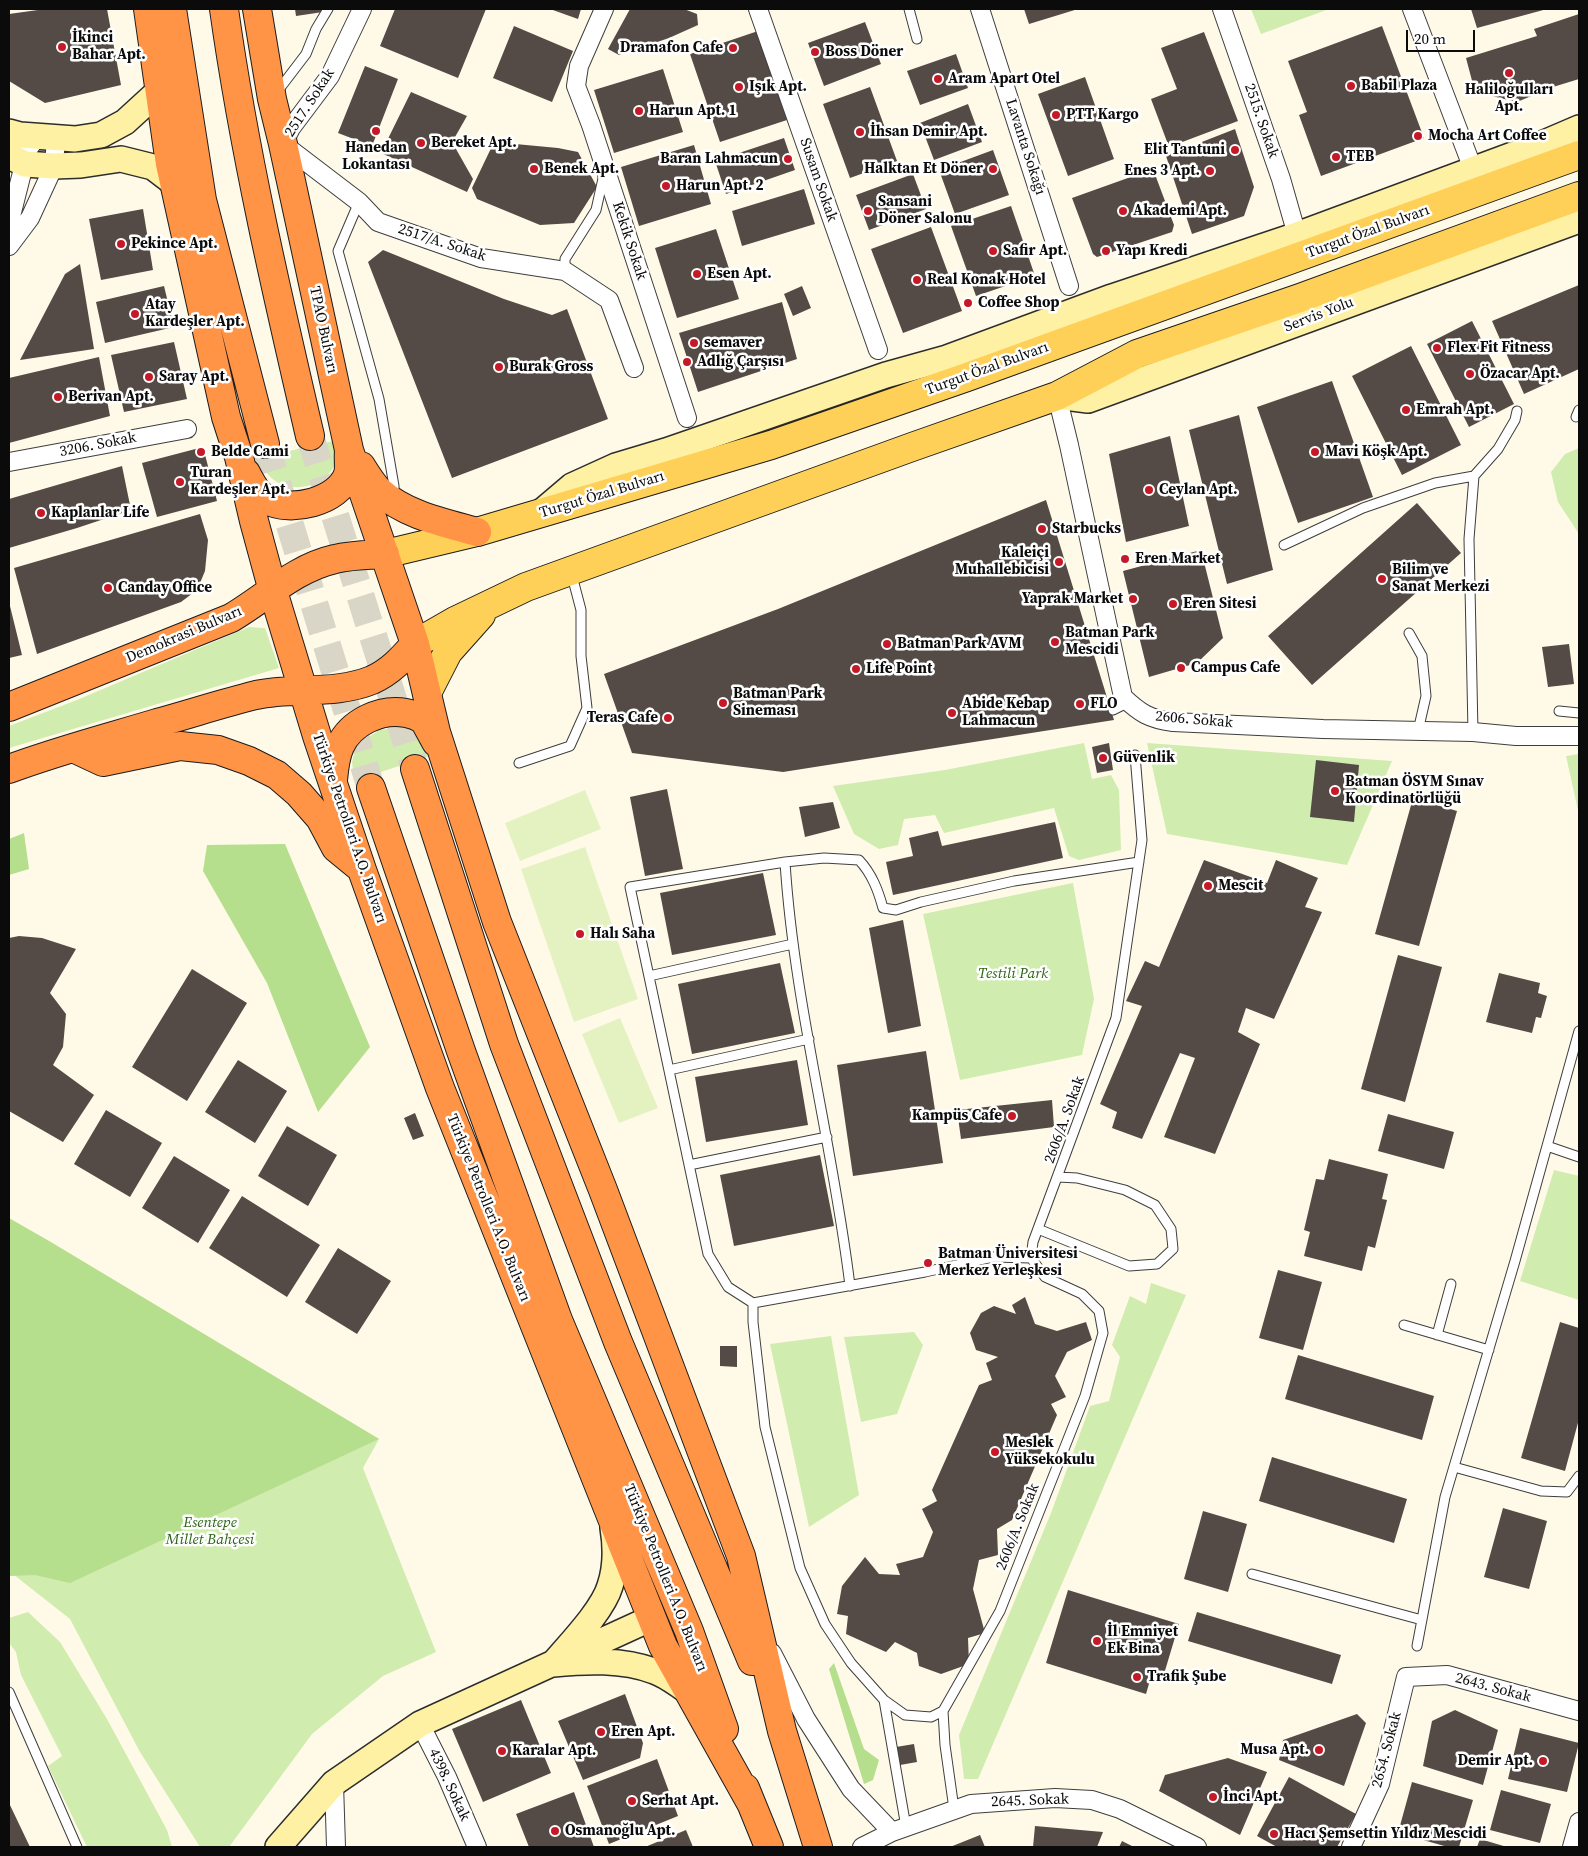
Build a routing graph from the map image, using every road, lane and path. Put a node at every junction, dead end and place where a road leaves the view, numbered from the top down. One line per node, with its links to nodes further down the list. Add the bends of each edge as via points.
1 (148, 9): 14 (highway)
2 (172, 9): 41 (highway, via 202,200)
3 (224, 9): 40 (highway, via 232,69 276,292)
4 (257, 9): 15 (highway, TPAO Bulvarı)
5 (328, 9): 15 (lane, via 306,54)
6 (362, 9): 19 (street, 2517. Sokak, via 330,76 291,128)
7 (604, 9): 24 (street, Kekik Sokak, via 579,66 576,86)
8 (758, 9): 34 (street, Susam Sokak)
9 (909, 9): 13 (lane)
10 (980, 9): 33 (street, Lavanta Sokağı)
11 (1222, 9): 30 (street, 2515. Sokak)
12 (1412, 9): 23 (street)
13 (917, 39)
14 (160, 90): 18 (street, via 125,122 101,135 75,139); 25 (highway)
15 (272, 98): 19 (highway, TPAO Bulvarı)
16 (1579, 128): 23 (street)
17 (9, 132): 18 (street)
18 (47, 137): 21 (street); 22 (street)
19 (284, 144): 27 (street, 2517/A. Sokak); 42 (highway, TPAO Bulvarı)
20 (1579, 155): 47 (main road, Turgut Özal Bulvarı, via 781,442)
21 (17, 160): 22 (street); 29 (street)
22 (54, 166): 25 (street, via 121,159 153,167); 31 (street, via 30,218)
23 (1473, 169): 30 (street)
24 (605, 170): 32 (lane, via 596,210 565,259); 38 (street, Kekik Sokak)
25 (174, 183): 43 (highway, via 226,417)
26 (1579, 196): 36 (main road, via 1137,354)
27 (358, 202): 32 (street, 2517/A. Sokak, via 378,222 481,258); 46 (lane, via 338,251 379,399 394,486)
28 (1579, 220): 36 (street, Servis Yolu, via 1088,400)
29 (9, 224)
30 (1297, 234): 47 (street, via 1112,296 947,358 886,375 616,466 572,486)
31 (9, 246)
32 (565, 271): 35 (street, 2517/A. Sokak, via 608,300)
33 (1069, 286)
34 (878, 350)
35 (634, 368)
36 (1056, 396): 51 (main road); 61 (street, 2606. Sokak, via 1069,445 1118,703 1154,719 1173,722)
37 (1517, 411): 45 (lane, via 1498,449)
38 (687, 418)
39 (187, 429): 44 (street, 3206. Sokak)
40 (310, 436)
41 (265, 444)
42 (349, 450): 43 (highway, via 348,475 340,487 321,500 299,505 279,505 265,500 254,487); 46 (highway, via 378,490); 50 (highway, TPAO Bulvarı)
43 (239, 457): 52 (highway)
44 (9, 462)
45 (1474, 476): 49 (lane, via 1435,483 1363,508); 62 (lane, via 1469,539)
46 (393, 501): 48 (highway, via 438,521)
47 (539, 514): 48 (main road, Turgut Özal Bulvarı)
48 (477, 532): 50 (main road, Turgut Özal Bulvarı)
49 (1284, 545)
50 (385, 554): 52 (highway, Demokrasi Bulvarı, via 336,558 301,571); 55 (highway, TPAO Bulvarı)
51 (571, 570): 53 (main road); 66 (lane, via 581,610 581,656 587,708 570,746)
52 (273, 591): 56 (highway, Türkiye Petrolleri A.O. Bulvarı); 58 (highway, Demokrasi Bulvarı, via 231,618)
53 (492, 603): 55 (main road); 57 (main road, via 448,652)
54 (1410, 633): 61 (lane, via 1422,656 1426,696)
55 (415, 644): 56 (highway, via 396,665 372,680 337,688); 57 (highway)
56 (303, 689): 64 (highway, via 257,695); 70 (highway, Türkiye Petrolleri A.O. Bulvarı)
57 (427, 693): 67 (highway)
58 (9, 707)
59 (1559, 711): 60 (lane)
60 (1579, 713)
61 (1418, 730): 62 (street, 2606. Sokak)
62 (1473, 732): 63 (street, 2606. Sokak)
63 (1579, 736)
64 (72, 748): 68 (highway); 74 (highway, via 103,762 180,746 218,750 249,761 278,775 299,794 320,818 336,848)
65 (1134, 755): 73 (lane, 2606/A. Sokak, via 1142,840)
66 (520, 763)
67 (446, 764): 70 (highway, via 424,720 406,713 386,712 368,718 352,729 340,745); 99 (highway, via 497,922 603,1190 741,1556)
68 (9, 769)
69 (415, 769): 109 (highway, via 504,1044 618,1342)
70 (332, 782): 74 (highway, Türkiye Petrolleri A.O. Bulvarı)
71 (371, 788): 111 (highway, Türkiye Petrolleri A.O. Bulvarı, via 558,1320 689,1632)
72 (784, 862): 73 (lane, via 824,858 859,860 868,870 883,908 896,910 1014,881); 75 (lane); 76 (lane, via 630,887)
73 (1140, 862): 84 (lane, 2606/A. Sokak, via 1116,1018)
74 (362, 870): 95 (highway, Türkiye Petrolleri A.O. Bulvarı, via 440,1088)
75 (793, 944): 76 (lane); 78 (lane)
76 (649, 976): 79 (lane)
77 (1579, 1032): 81 (lane)
78 (809, 1038): 79 (lane); 80 (lane)
79 (669, 1070): 83 (lane)
80 (827, 1137): 83 (lane); 88 (lane)
81 (1547, 1146): 82 (lane); 92 (lane)
82 (1579, 1157)
83 (689, 1165): 89 (lane, via 708,1254 728,1287)
84 (1058, 1177): 85 (lane, 2606/A. Sokak); 85 (lane, via 1077,1178 1125,1190 1155,1205 1171,1229 1173,1249 1157,1264 1129,1266)
85 (1038, 1229): 86 (lane, 2606/A. Sokak)
86 (1031, 1258): 88 (lane, via 993,1257); 106 (lane, 2606/A. Sokak, via 1045,1278 1082,1294 1099,1311 1103,1333 1085,1396 1000,1610)
87 (1451, 1284): 91 (lane)
88 (850, 1286): 89 (lane)
89 (754, 1303): 105 (lane, via 753,1322 766,1427 800,1568 825,1624 851,1663)
90 (1404, 1326): 91 (lane)
91 (1437, 1335): 92 (lane)
92 (1489, 1350): 93 (lane)
93 (1454, 1467): 94 (lane, via 1541,1491 1567,1492); 98 (lane)
94 (1579, 1476)
95 (610, 1513): 97 (highway, Türkiye Petrolleri A.O. Bulvarı); 101 (street, via 615,1539 610,1587 594,1614)
96 (1252, 1574): 98 (lane)
97 (652, 1618): 101 (street); 103 (highway, Türkiye Petrolleri A.O. Bulvarı, via 663,1646)
98 (1422, 1620): 100 (lane)
99 (756, 1622): 109 (highway); 114 (street, via 806,1719 851,1789 876,1817)
100 (1417, 1646)
101 (553, 1664): 103 (street, via 589,1661 623,1664 654,1671); 108 (street)
102 (1406, 1677): 107 (street, 2643. Sokak, via 1446,1675); 123 (street, 2654. Sokak, via 1380,1784)
103 (688, 1691): 111 (highway, Türkiye Petrolleri A.O. Bulvarı)
104 (9, 1692): 115 (lane)
105 (884, 1700): 106 (lane, via 905,1715 931,1717); 114 (lane)
106 (943, 1711): 112 (lane)
107 (1579, 1711)
108 (420, 1724): 110 (street); 118 (street, 4398. Sokak, via 448,1777)
109 (782, 1731): 120 (highway)
110 (334, 1783): 116 (street); 117 (street)
111 (752, 1805): 119 (highway, Türkiye Petrolleri A.O. Bulvarı)
112 (954, 1809): 114 (street, 2645. Sokak); 122 (street, 2645. Sokak, via 971,1804 1055,1798 1092,1800 1120,1809)
113 (1579, 1822): 124 (street)
114 (899, 1829): 121 (street, 2645. Sokak)
115 (77, 1847)
116 (278, 1847)
117 (336, 1847)
118 (477, 1847)
119 (769, 1847)
120 (818, 1847)
121 (862, 1847)
122 (1197, 1847)
123 (1351, 1847)
124 (1572, 1847)

